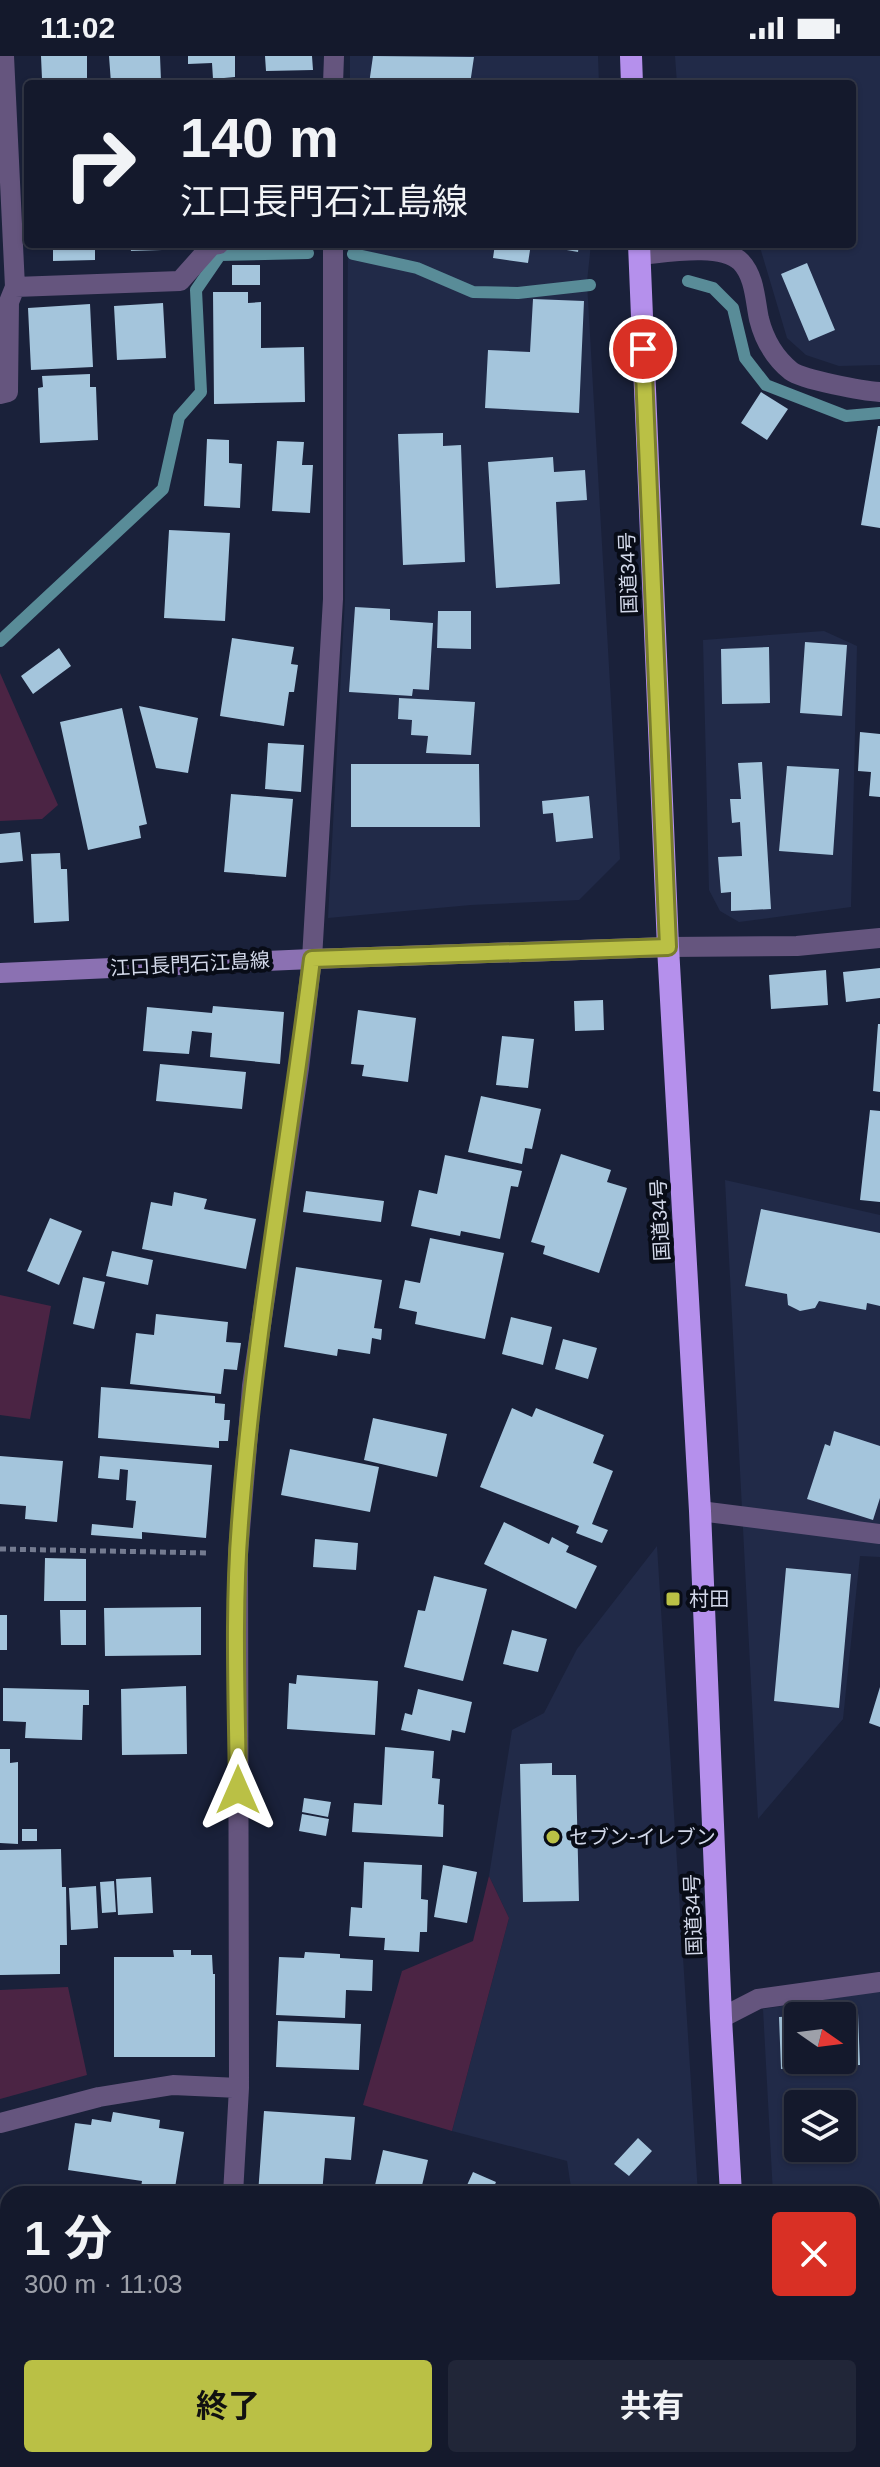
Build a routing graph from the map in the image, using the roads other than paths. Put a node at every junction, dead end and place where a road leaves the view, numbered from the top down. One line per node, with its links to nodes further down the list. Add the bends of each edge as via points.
1 (4, 56): 7 (street)
2 (334, 56): 4 (street)
3 (631, 56): 5 (highway)
4 (333, 80)
5 (632, 80)
6 (24, 105): 7 (street)
7 (3, 106): 11 (street)
8 (209, 248): 11 (street, via 180,281)
9 (333, 248): 16 (street, via 333,599)
10 (639, 250): 12 (street, via 726,253 741,262 753,284 772,351 793,373); 15 (highway, 国道34号)
11 (15, 287): 13 (street, via 9,302 8,392)
12 (880, 392)
13 (0, 394)
14 (880, 938): 15 (street, via 797,946)
15 (668, 947): 16 (main road, 江口長門石江島線); 18 (highway, 国道34号)
16 (312, 959): 17 (main road, 江口長門石江島線); 22 (street, via 252,1386 238,1554)
17 (0, 973)
18 (700, 1511): 19 (street); 21 (highway, 国道34号)
19 (880, 1534)
20 (880, 1982): 21 (street, via 758,1999)
21 (721, 2018): 25 (highway, 国道34号)
22 (239, 2088): 23 (street, via 173,2085 99,2097); 24 (street)
23 (0, 2123)
24 (233, 2186)
25 (731, 2186)

